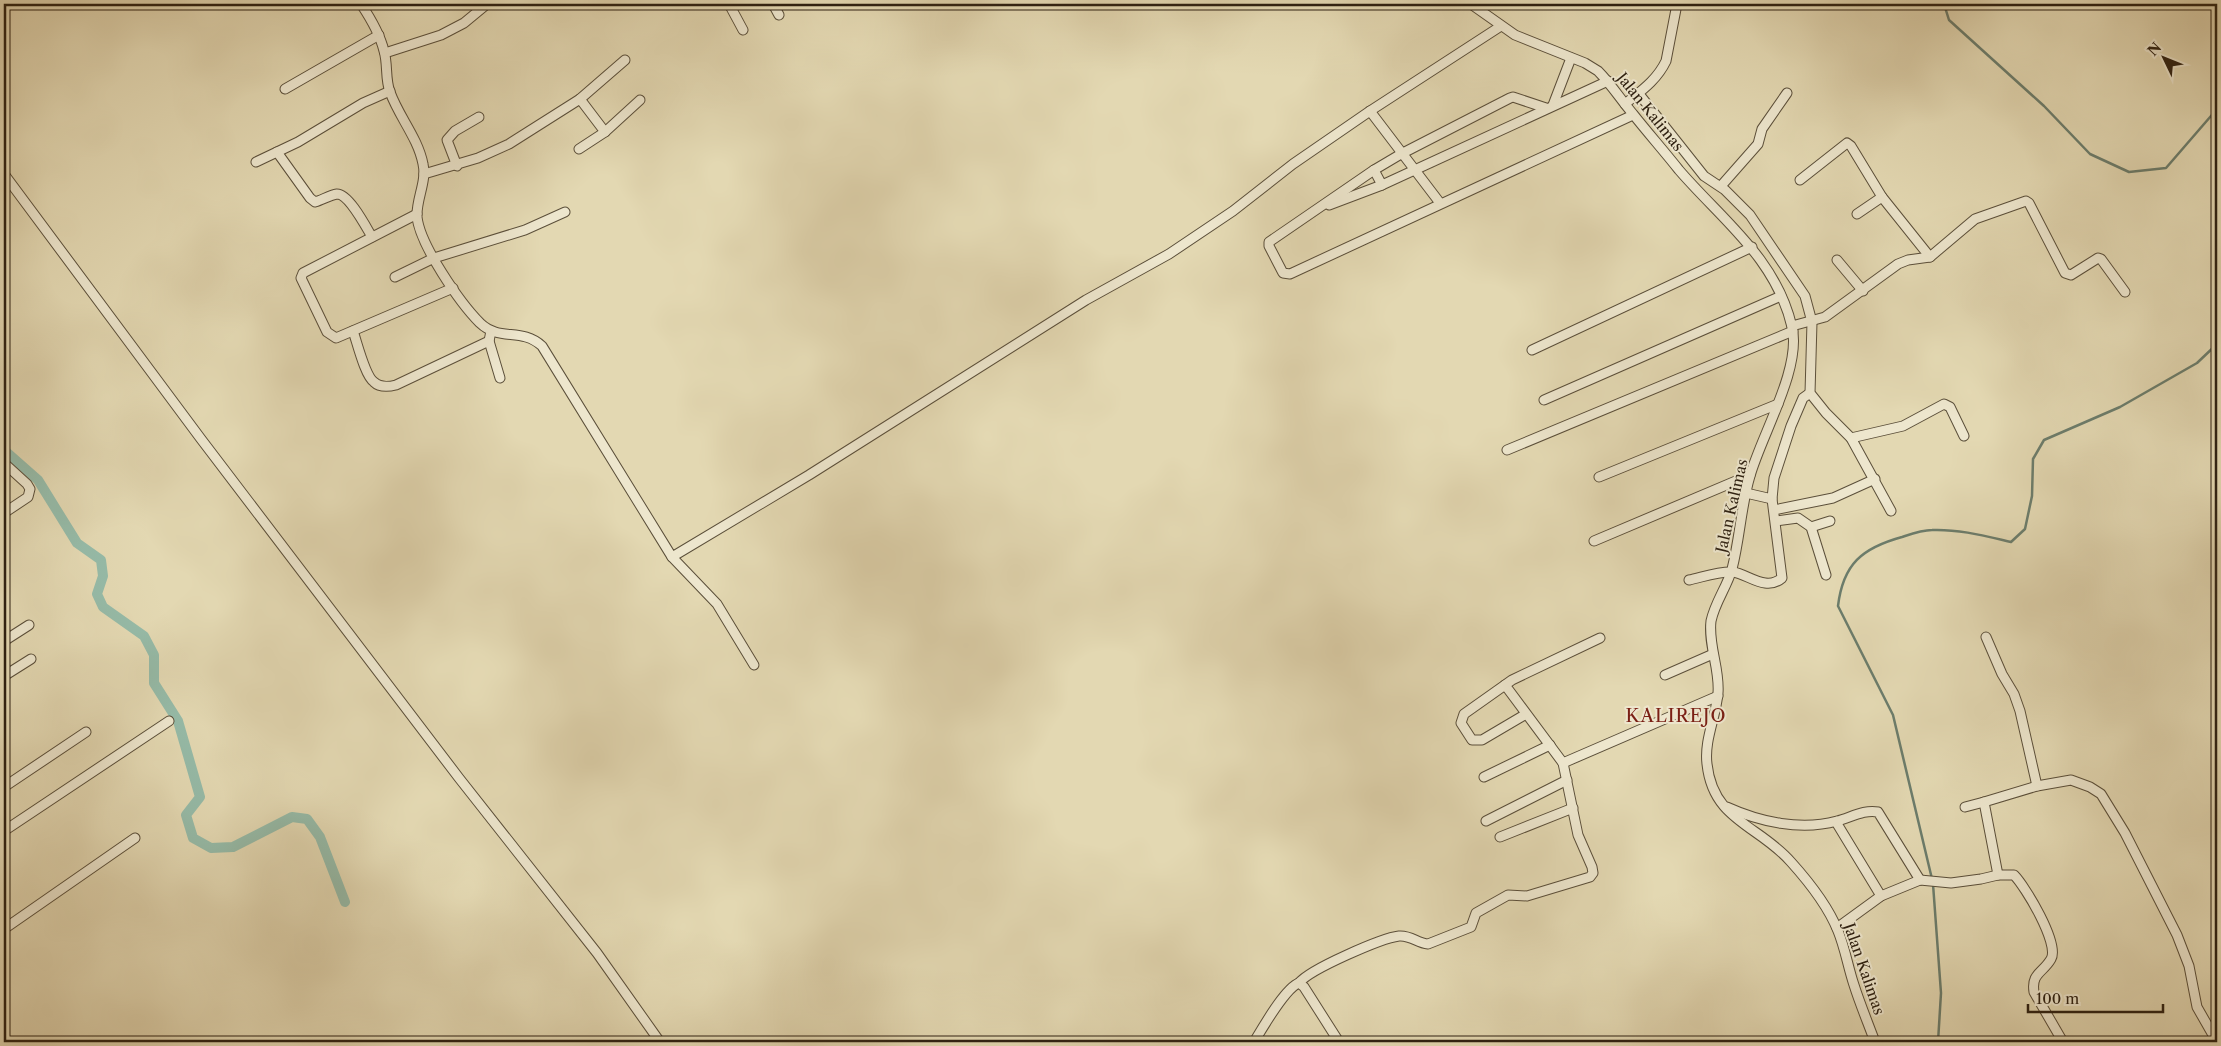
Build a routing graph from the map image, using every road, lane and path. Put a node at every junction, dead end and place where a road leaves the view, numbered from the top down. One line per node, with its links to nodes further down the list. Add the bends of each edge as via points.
1 (361, 4): 10 (street)
2 (487, 4): 11 (street, via 464,23 441,35)
3 (729, 4): 9 (street)
4 (773, 4): 7 (street)
5 (1472, 4): 8 (street, Jalan Kalimas)
6 (1677, 4): 19 (street, via 1666,61 1658,74)
7 (779, 15)
8 (1501, 26): 12 (street, Jalan Kalimas); 22 (street)
9 (744, 30)
10 (379, 35): 11 (street); 15 (street)
11 (385, 53): 16 (street)
12 (1571, 58): 14 (street, Jalan Kalimas, via 1598,71); 21 (street)
13 (625, 60): 18 (street)
14 (1608, 81): 19 (street, Jalan Kalimas); 21 (street)
15 (285, 89)
16 (390, 91): 27 (street, via 362,103); 34 (street, via 408,125)
17 (1787, 92): 37 (street, via 1762,129 1758,144)
18 (580, 99): 25 (street); 30 (street, via 508,144)
19 (1632, 99): 23 (street, Jalan Kalimas); 37 (street, via 1704,176)
20 (640, 100): 25 (street)
21 (1550, 107): 28 (street, via 1510,98); 31 (street)
22 (1370, 110): 28 (street); 79 (street, via 1169,254 1086,300 809,476)
23 (1633, 115): 39 (street); 45 (street, Jalan Kalimas, via 1695,188)
24 (479, 117): 30 (street, via 455,130 448,138)
25 (604, 132): 26 (street)
26 (580, 149)
27 (277, 152): 29 (street); 44 (street, via 310,198 315,202 335,195 343,196)
28 (1401, 154): 31 (street); 32 (street)
29 (256, 162)
30 (457, 166): 34 (street)
31 (1415, 169): 36 (street); 39 (street)
32 (1374, 170): 36 (street); 40 (street)
33 (4, 174): 118 (street, via 201,439 597,953)
34 (424, 174): 42 (street)
35 (1800, 180): 38 (street, via 1847,143)
36 (1382, 185): 40 (street)
37 (1721, 186): 54 (street, via 1750,215 1805,296)
38 (1882, 197): 43 (street); 46 (street)
39 (1440, 203): 40 (street, via 1290,274 1283,273 1269,242)
40 (1316, 210)
41 (565, 212): 47 (street, via 525,230)
42 (417, 214): 44 (street); 47 (street, via 425,244)
43 (1857, 214)
44 (372, 237): 55 (street, via 301,275 331,336 336,338)
45 (1752, 247): 53 (street, Jalan Kalimas); 58 (street)
46 (1930, 257): 51 (street, via 1898,264); 52 (street, via 1975,219 2026,200 2065,273 2071,275 2098,258)
47 (434, 258): 49 (street); 50 (street)
48 (1837, 260): 51 (street)
49 (395, 276)
50 (453, 288): 55 (street); 56 (street, via 480,323)
51 (1863, 292): 54 (street, via 1824,317)
52 (2125, 292)
53 (1781, 296): 54 (street, Jalan Kalimas); 61 (street)
54 (1800, 325): 60 (street); 62 (street, Jalan Kalimas); 65 (street)
55 (353, 331): 57 (street, via 370,378 387,387)
56 (491, 331): 57 (street); 79 (street, via 530,337 548,352)
57 (489, 341): 59 (street)
58 (1532, 350)
59 (500, 378)
60 (1810, 393): 64 (street); 71 (street, via 1803,398 1791,426 1774,478)
61 (1544, 400)
62 (1778, 404): 67 (street, Jalan Kalimas); 68 (street)
63 (1964, 436): 64 (street, via 1950,407 1944,404 1903,426)
64 (1852, 438): 69 (street)
65 (1508, 450)
66 (4, 464): 74 (street, via 28,484 30,490 28,496)
67 (1750, 475): 70 (street, Jalan Kalimas); 78 (street)
68 (1599, 477)
69 (1875, 480): 72 (street, via 1833,498); 73 (street)
70 (1748, 493): 71 (street); 80 (street, Jalan Kalimas)
71 (1772, 499): 72 (street)
72 (1774, 510): 75 (street)
73 (1891, 512)
74 (4, 513)
75 (1776, 521): 77 (street, via 1798,518); 80 (street, via 1782,578 1765,582)
76 (1830, 521): 77 (street)
77 (1812, 527): 81 (street)
78 (1594, 541)
79 (672, 557): 89 (street, via 717,604)
80 (1737, 574): 82 (street); 87 (street, Jalan Kalimas, via 1716,604 1710,637)
81 (1826, 575)
82 (1689, 580)
83 (29, 625): 86 (street)
84 (1986, 637): 101 (street, via 2020,711)
85 (1600, 638): 92 (street)
86 (4, 641)
87 (1713, 654): 90 (street); 93 (street, Jalan Kalimas)
88 (31, 660): 91 (street)
89 (754, 664)
90 (1665, 675)
91 (4, 676)
92 (1505, 685): 94 (street); 94 (street, via 1464,714 1462,728 1472,740 1482,740)
93 (1718, 696): 98 (street); 104 (street, Jalan Kalimas, via 1706,762 1710,783)
94 (1526, 714): 97 (street)
95 (169, 721): 109 (street)
96 (86, 732): 102 (street)
97 (1550, 745): 98 (street); 99 (street)
98 (1563, 763): 100 (street)
99 (1484, 777)
100 (1567, 780): 106 (street); 107 (street)
101 (2037, 786): 103 (street); 123 (street, via 2071,780 2090,787 2107,801 2177,935 2190,966 2197,1007)
102 (4, 787)
103 (1984, 802): 105 (street); 112 (street)
104 (1720, 803): 108 (street, via 1758,818 1792,825); 115 (street, Jalan Kalimas, via 1790,860)
105 (1965, 807)
106 (1573, 808): 110 (street); 117 (street, via 1578,835 1592,867 1590,877 1527,896 1508,896 1476,912 1468,929 1428,944 1413,937 1386,938 1312,971)
107 (1486, 821)
108 (1836, 822): 113 (street, via 1868,811 1878,812); 114 (street)
109 (4, 830)
110 (1500, 837)
111 (135, 838): 116 (street)
112 (1998, 875): 113 (street, via 1951,883); 122 (street, via 2014,874 2028,892 2045,927 2053,955 2035,977 2034,992)
113 (1922, 880): 114 (street)
114 (1881, 896): 115 (street)
115 (1837, 928): 121 (street, Jalan Kalimas)
116 (4, 929)
117 (1299, 983): 119 (street, via 1275,1009); 120 (street)
118 (660, 1042)
119 (1254, 1042)
120 (1339, 1042)
121 (1875, 1042)
122 (2063, 1042)
123 (2217, 1042)

